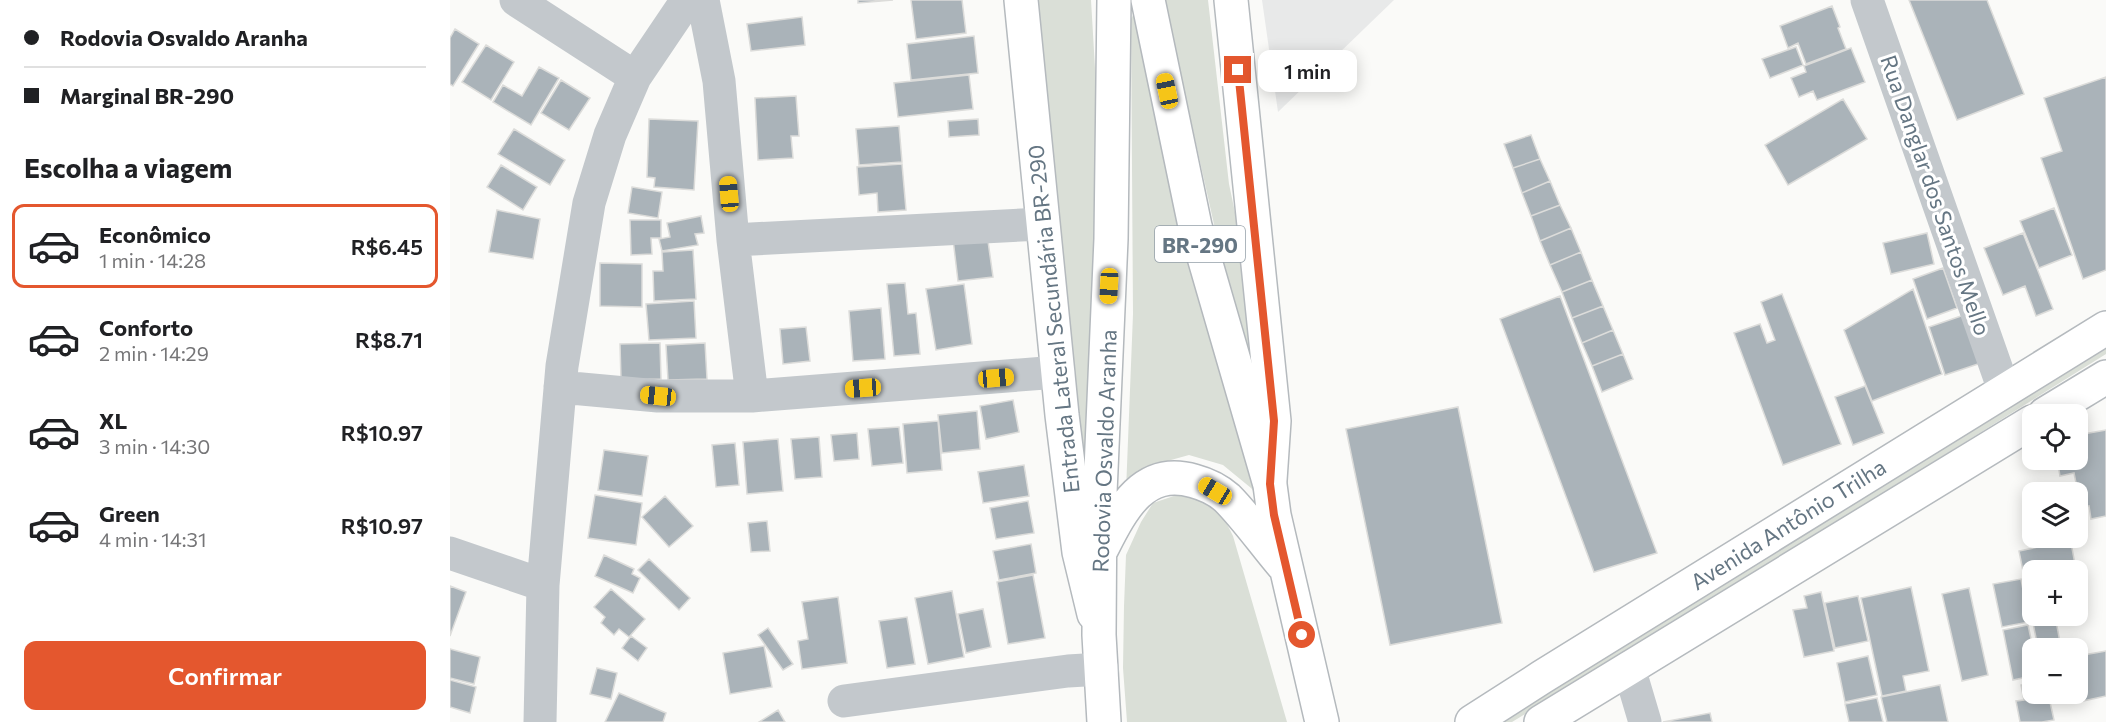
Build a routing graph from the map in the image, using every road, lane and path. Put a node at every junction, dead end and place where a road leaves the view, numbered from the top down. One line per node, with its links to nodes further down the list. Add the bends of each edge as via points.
1 (516, 0): 9 (street)
2 (687, 0): 9 (street)
3 (703, 0): 11 (street, via 719,81)
4 (1021, 0): 10 (main road, Entrada Lateral Secundária BR-290)
5 (1114, 0): 21 (main road, Rodovia Osvaldo Aranha / BR-290, via 1111,240)
6 (1148, 0): 20 (main road, BR-290, via 1195,226)
7 (1231, 0): 20 (main road, via 1274,421)
8 (1867, 0): 16 (street, Rua Danglar dos Santos Mello)
9 (636, 77): 15 (street, via 610,135 589,203)
10 (1042, 224): 11 (street); 13 (main road, Entrada Lateral Secundária BR-290)
11 (733, 240): 17 (street)
12 (2106, 328): 16 (main road, Avenida Antônio Trilha)
13 (1058, 372): 17 (street); 25 (main road, Entrada Lateral Secundária BR-290, via 1079,552)
14 (2106, 377): 18 (main road)
15 (560, 387): 17 (street, via 658,396); 24 (street)
16 (2004, 390): 32 (main road, Avenida Antônio Trilha)
17 (752, 396)
18 (2061, 404)
19 (2022, 428): 26 (main road, Avenida Antônio Trilha)
20 (1270, 484): 23 (main road, BR-290)
21 (1100, 551): 23 (main road, BR-290, via 1120,513 1135,495 1164,478 1183,478 1205,484 1226,497); 25 (main road, Rodovia Osvaldo Aranha / BR-290)
22 (450, 553): 24 (street)
23 (1287, 569): 31 (main road, BR-290)
24 (543, 585): 29 (street)
25 (1099, 635): 27 (main road, Rodovia Osvaldo Aranha / BR-290)
26 (1629, 668): 33 (main road, Avenida Antônio Trilha); 34 (street)
27 (1102, 669): 28 (street); 30 (main road, Rodovia Osvaldo Aranha / BR-290)
28 (844, 701)
29 (540, 722)
30 (1104, 722)
31 (1322, 722)
32 (1472, 722)
33 (1541, 722)
34 (1645, 722)

